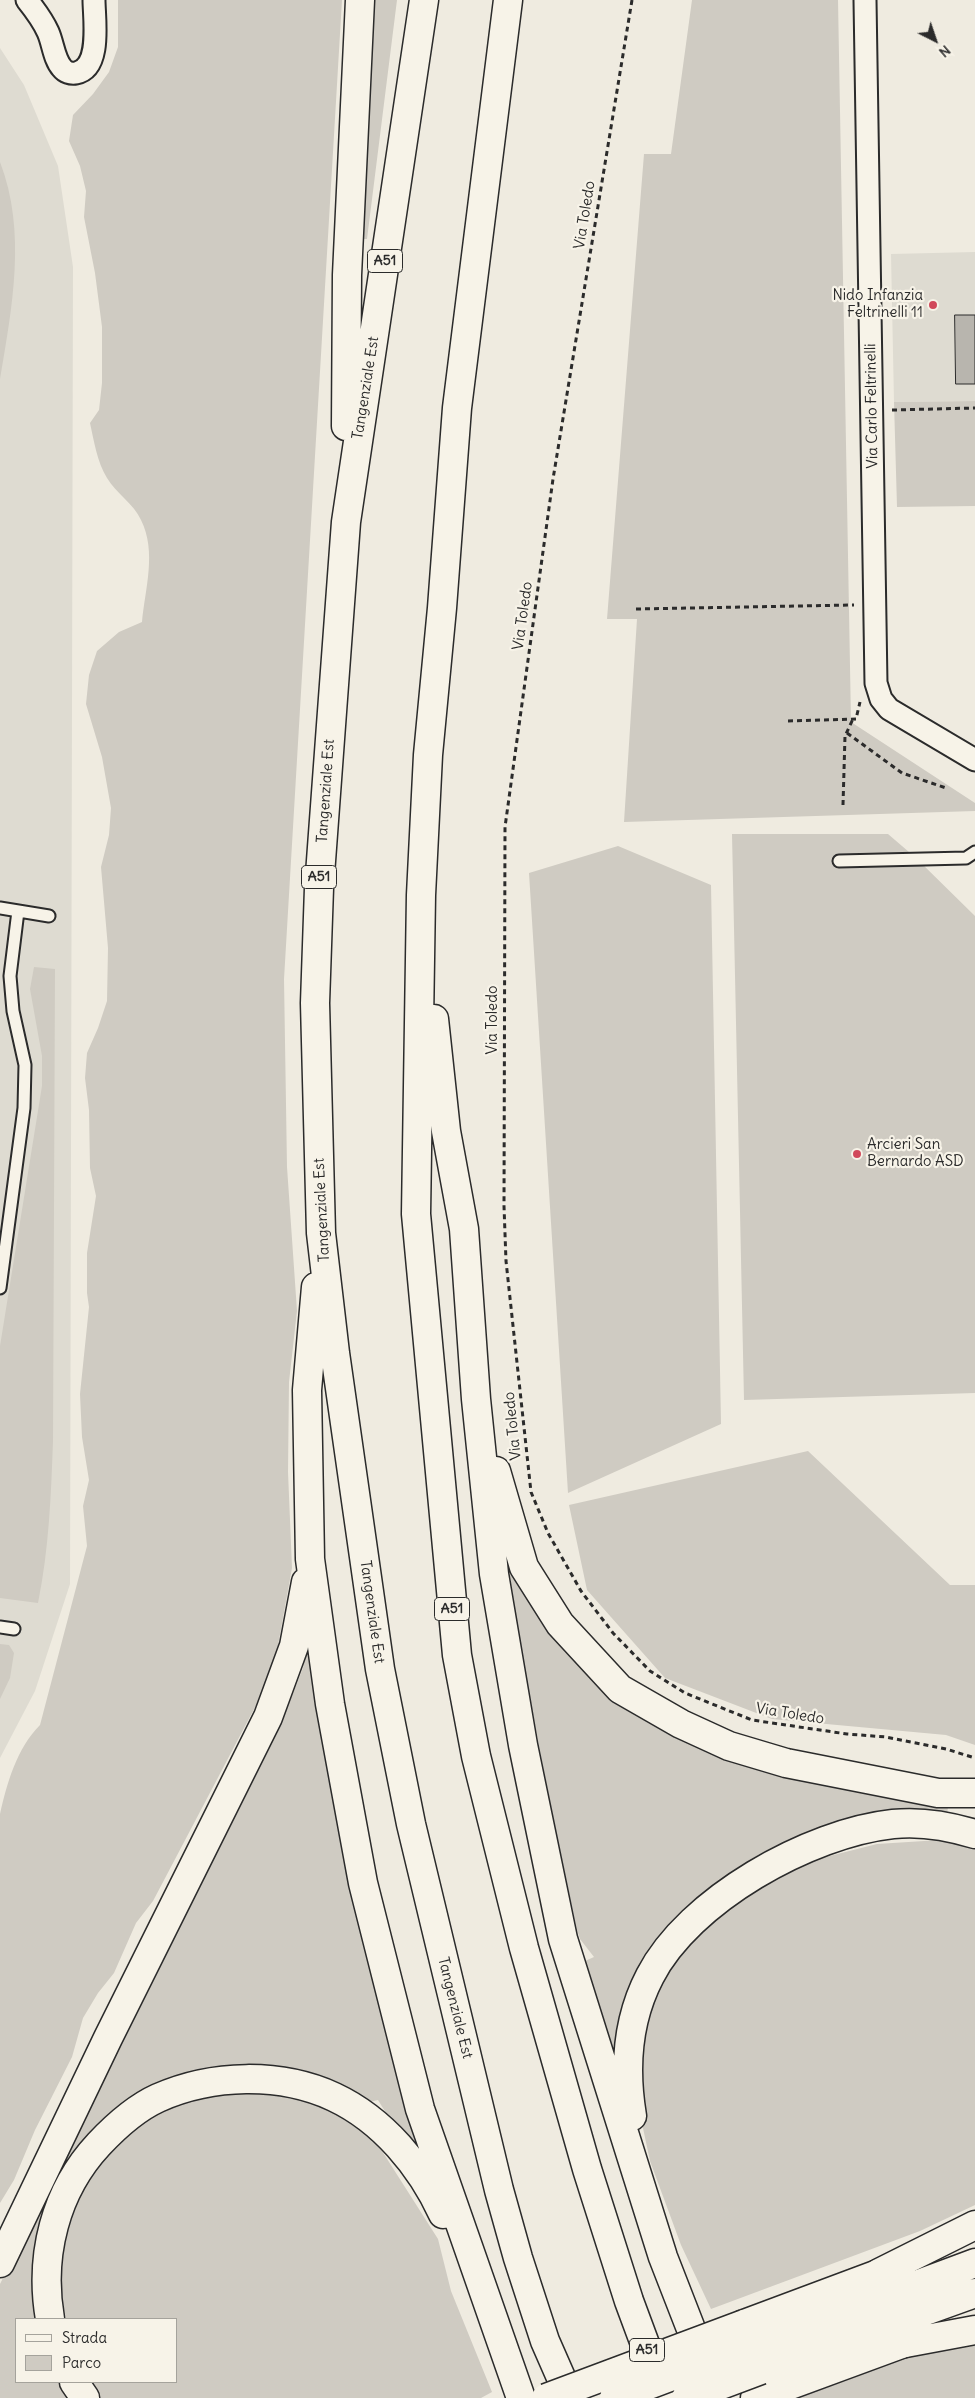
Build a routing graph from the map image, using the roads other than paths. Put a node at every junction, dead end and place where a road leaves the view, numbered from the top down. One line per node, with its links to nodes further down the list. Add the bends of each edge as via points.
1 (28, 0): 8 (street)
2 (46, 0): 8 (street)
3 (94, 0): 8 (street, via 95,50 81,71 74,74 62,68)
4 (360, 0): 9 (highway, via 347,275)
5 (424, 0): 9 (highway, Tangenziale Est / A51)
6 (508, 0): 13 (highway, A51, via 457,408 428,755)
7 (865, 0): 10 (street, Via Carlo Feltrinelli, via 876,682 889,709)
8 (48, 32)
9 (346, 522): 17 (highway, Tangenziale Est / A51, via 318,897 315,1003)
10 (975, 760)
11 (975, 852): 12 (lane, via 966,858)
12 (839, 861)
13 (421, 896): 19 (highway, via 446,1131 464,1229); 47 (highway, A51, via 416,1214 457,1655 476,1756 527,1958 587,2169 629,2301)
14 (0, 908): 15 (lane)
15 (18, 911): 16 (lane); 18 (lane, via 10,976 13,1011 25,1065 24,1108)
16 (48, 916)
17 (321, 1233): 20 (highway, via 307,1390); 45 (highway, Tangenziale Est / A51, via 380,1670 411,1824 516,2250 545,2341)
18 (0, 1288)
19 (476, 1400): 23 (highway, via 524,1568 560,1624 620,1689 680,1724 729,1746 786,1763); 31 (highway, via 494,1574 522,1745 561,1929)
20 (310, 1558): 27 (highway, via 294,1646 268,1717); 42 (highway, via 330,1704 363,1883 420,2109)
21 (0, 1627): 22 (lane)
22 (14, 1629)
23 (938, 1793): 24 (highway); 25 (highway)
24 (975, 1793)
25 (975, 1804)
26 (975, 1834): 31 (highway, via 952,1827 893,1824 844,1836 802,1852 736,1887 682,1930 666,1950 650,1975 632,2020 627,2067 634,2134)
27 (108, 2038): 29 (highway, via 66,2106); 32 (highway)
28 (975, 2225): 34 (highway)
29 (0, 2236)
30 (975, 2237): 34 (highway)
31 (663, 2257): 49 (highway)
32 (0, 2263)
33 (975, 2263): 40 (highway)
34 (879, 2273): 40 (highway)
35 (975, 2293): 40 (highway)
36 (975, 2317): 39 (highway)
37 (50, 2318): 42 (highway, via 46,2278 52,2230 72,2179 88,2155 133,2114 157,2099 203,2083 274,2080 334,2097 382,2130 412,2162 442,2213 487,2334)
38 (975, 2330): 39 (highway)
39 (900, 2344): 40 (highway)
40 (756, 2366): 44 (highway, bridge); 46 (highway, bridge); 48 (highway, bridge)
41 (75, 2383): 43 (highway)
42 (517, 2387)
43 (84, 2398)
44 (546, 2398)
45 (570, 2398)
46 (614, 2398)
47 (665, 2398)
48 (686, 2398)
49 (718, 2398)

